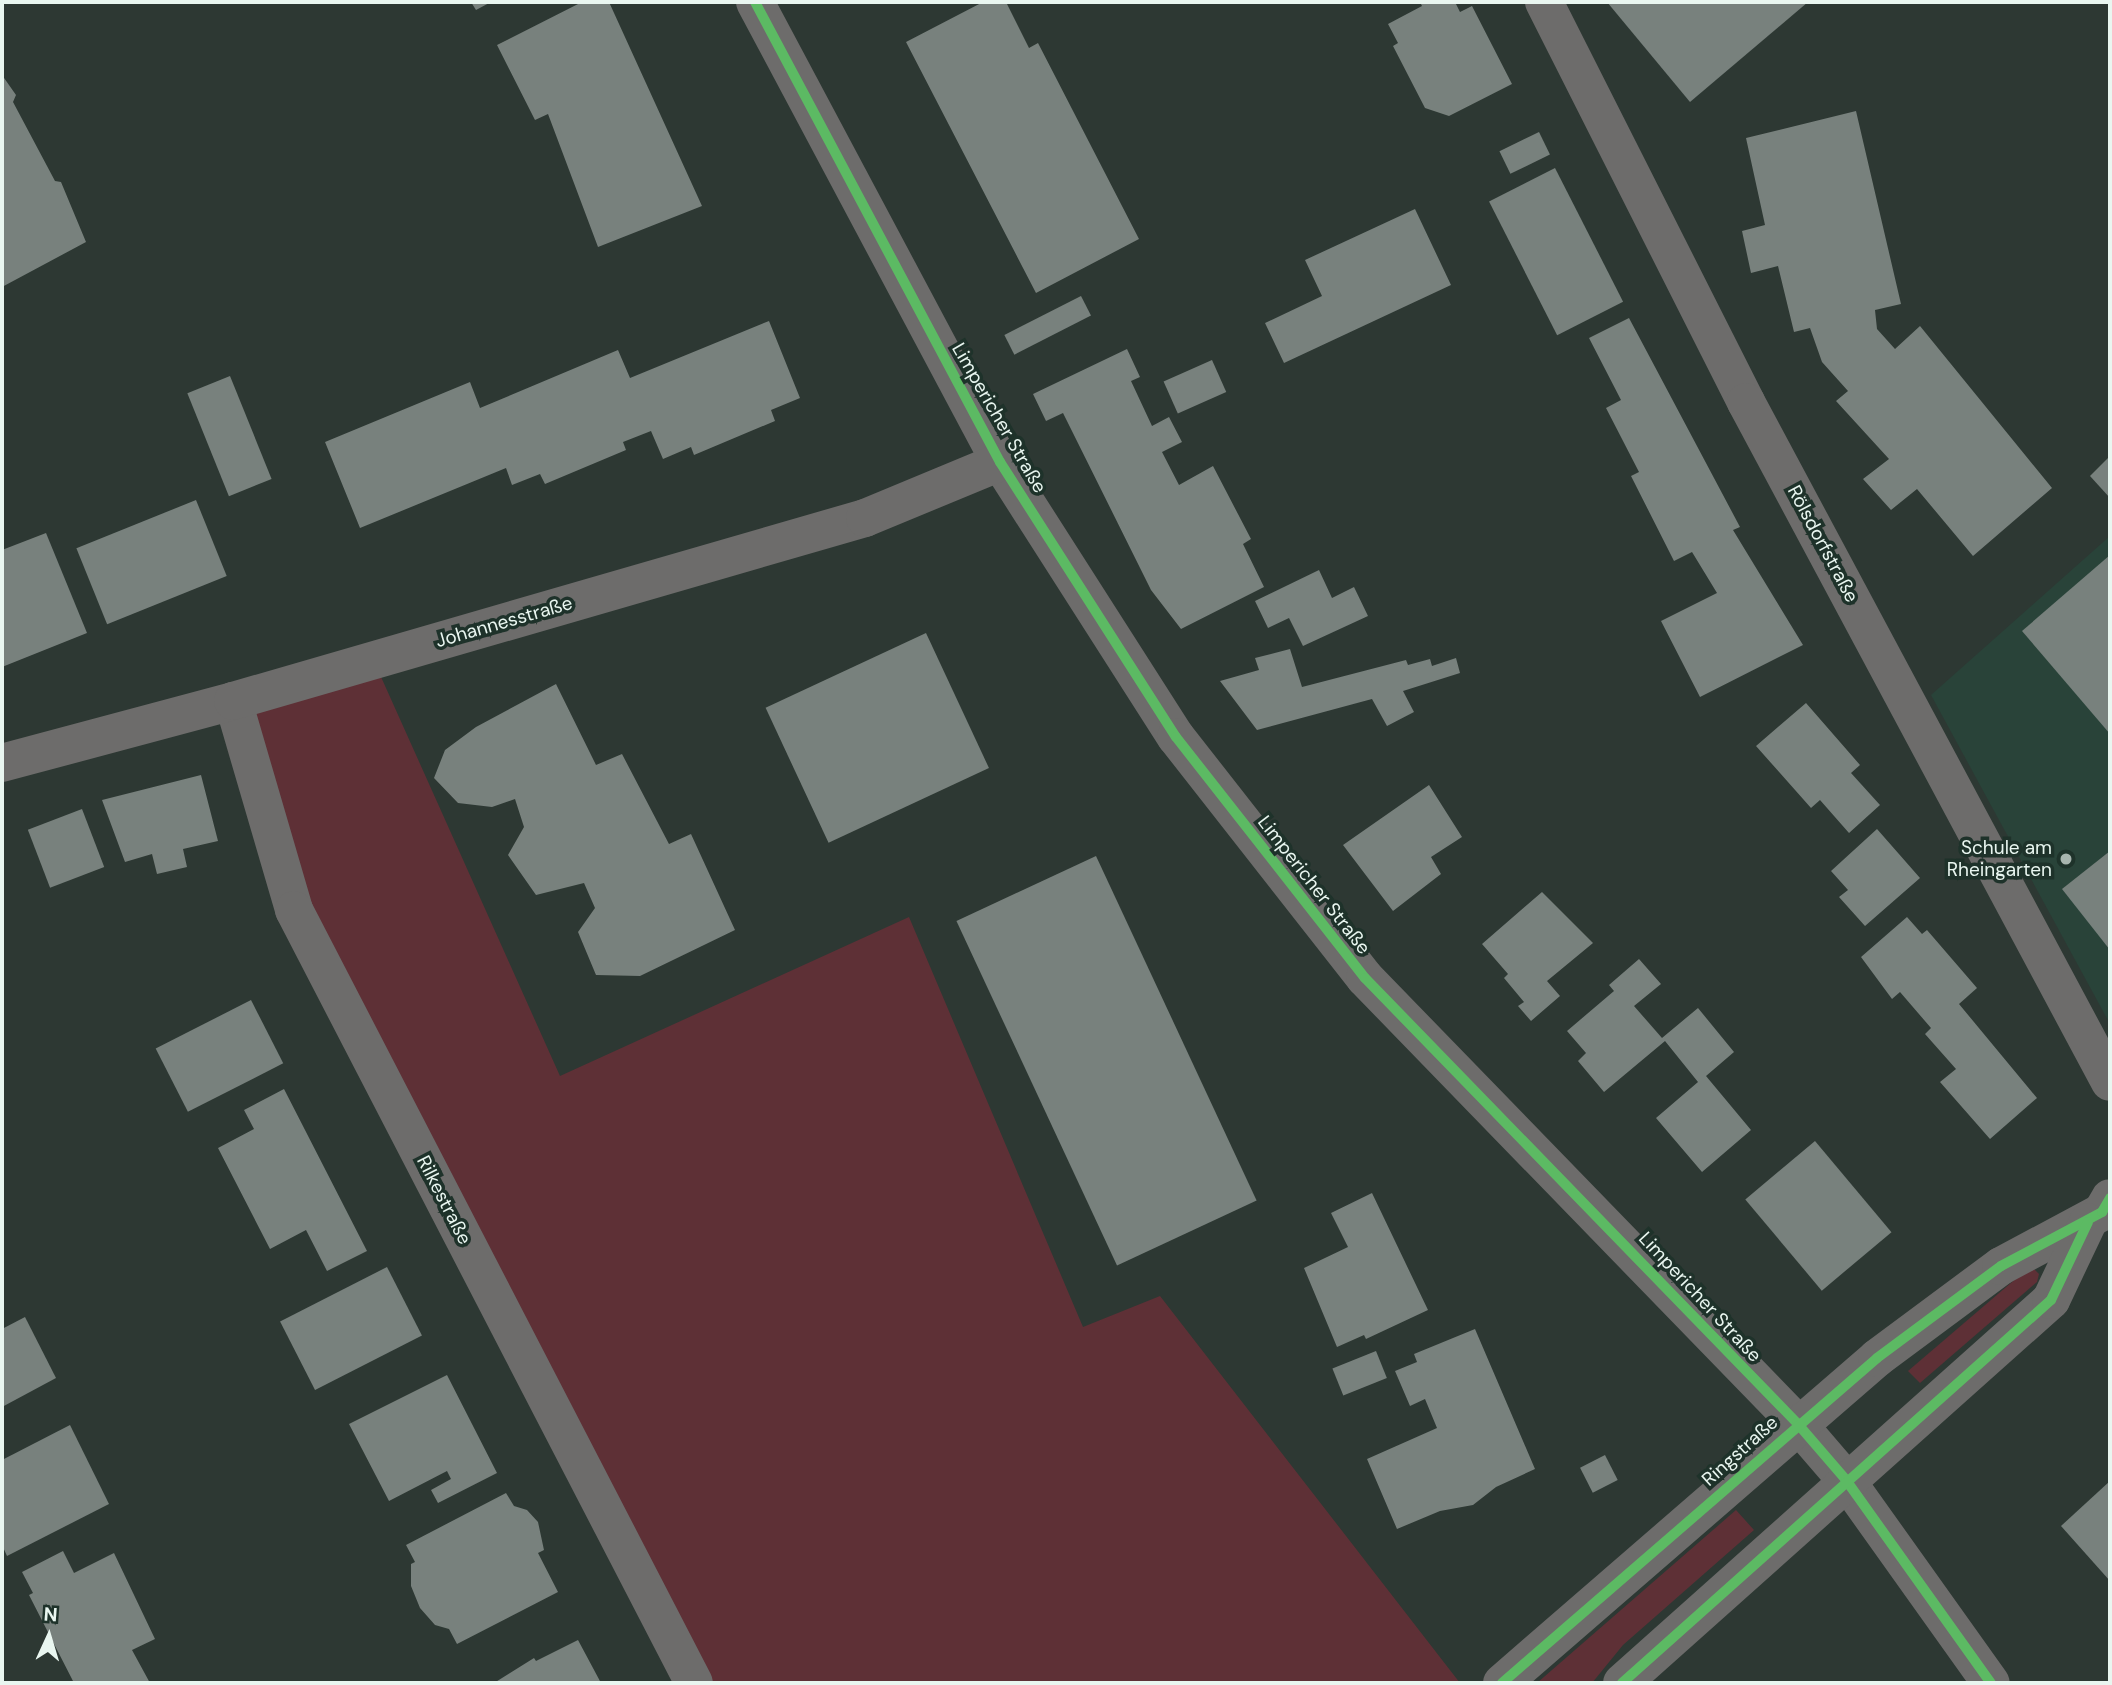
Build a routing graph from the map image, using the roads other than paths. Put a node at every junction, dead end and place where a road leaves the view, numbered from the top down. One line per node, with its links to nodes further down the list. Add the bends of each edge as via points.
1 (755, 2): 3 (street, Limpericher Straße)
2 (1544, 2): 6 (street, Rölsdorfstraße, via 1746,402)
3 (1000, 462): 4 (street, Johannesstraße, via 865,518); 8 (street, Limpericher Straße, via 1176,737 1365,978)
4 (233, 701): 5 (street, Johannesstraße); 10 (street, Rilkestraße, via 294,910)
5 (2, 763)
6 (2110, 1082)
7 (2102, 1212): 8 (street, Ringstraße, via 2001,1266); 9 (street, Ringstraße, via 2051,1300)
8 (1797, 1423): 9 (street, Limpericher Straße); 11 (street, Ringstraße)
9 (1846, 1480): 12 (street, Ringstraße); 13 (street, Limpericher Straße)
10 (694, 1683)
11 (1502, 1683)
12 (1622, 1683)
13 (1992, 1683)

